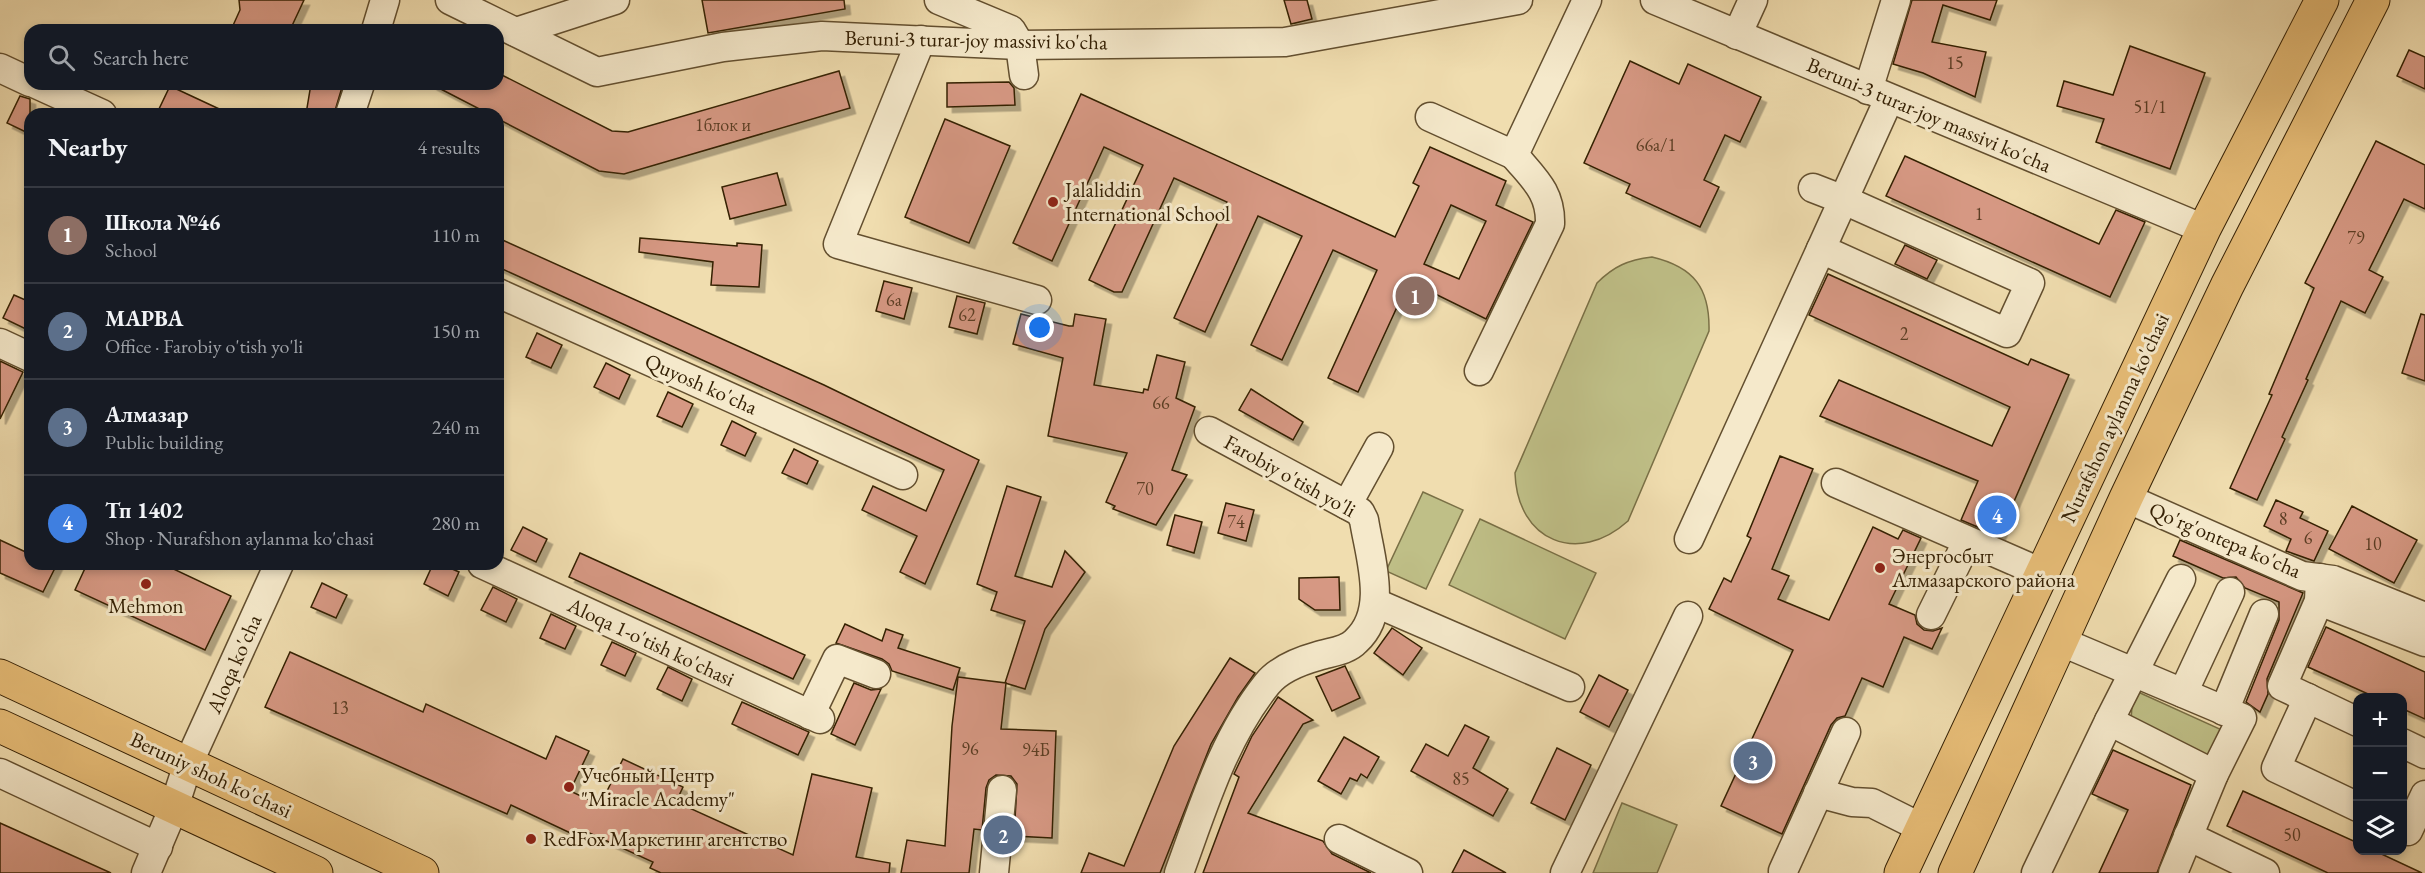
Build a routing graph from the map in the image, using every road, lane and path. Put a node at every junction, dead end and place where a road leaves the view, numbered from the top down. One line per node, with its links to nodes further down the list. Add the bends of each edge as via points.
1 (385, 0): 12 (street)
2 (450, 0): 13 (street, Beruni-3 turar-joy massivi ko'cha)
3 (615, 0): 15 (street)
4 (939, 0): 18 (street, via 1011,30)
5 (1518, 0): 18 (street, Beruni-3 turar-joy massivi ko'cha, via 1285,42)
6 (1587, 0): 28 (street)
7 (1655, 0): 16 (street, Beruni-3 turar-joy massivi ko'cha)
8 (1753, 0): 16 (street)
9 (1896, 0): 24 (street)
10 (2322, 0): 31 (main road, Nurafshon aylanma ko'chasi)
11 (2373, 0): 42 (main road, via 2227,286)
12 (378, 24)
13 (498, 24)
14 (504, 27): 15 (street, Beruni-3 turar-joy massivi ko'cha)
15 (516, 33): 17 (street, Beruni-3 turar-joy massivi ko'cha, via 597,72 723,47 822,36)
16 (1737, 35): 24 (street, Beruni-3 turar-joy massivi ko'cha)
17 (921, 40): 18 (street, Beruni-3 turar-joy massivi ko'cha); 34 (street, via 838,243)
18 (1020, 45): 20 (street)
19 (0, 68): 21 (street)
20 (1024, 75)
21 (24, 78)
22 (49, 90): 25 (street)
23 (358, 90): 26 (street)
24 (1878, 95): 30 (street); 31 (street, Beruni-3 turar-joy massivi ko'cha)
25 (89, 108)
26 (352, 108)
27 (1430, 117): 28 (street)
28 (1514, 155): 37 (street, via 1551,206 1550,224)
29 (1813, 188): 30 (street)
30 (1844, 200): 32 (street); 32 (street, via 2030,283 2007,333)
31 (2204, 229): 48 (main road, Nurafshon aylanma ko'chasi)
32 (1821, 249): 44 (street)
33 (504, 296): 40 (street, Quyosh ko'cha)
34 (1037, 300)
35 (0, 343): 36 (street)
36 (24, 354)
37 (1479, 371)
38 (1209, 431): 43 (street, Farobiy o'tish yo'li)
39 (1379, 447): 43 (street)
40 (903, 476)
41 (1836, 483): 45 (street)
42 (2126, 498): 50 (street, Qo'rg'ontepa ko'cha, via 2302,576); 57 (main road)
43 (1347, 506): 52 (street, Farobiy o'tish yo'li, via 1360,512 1364,520)
44 (1689, 539)
45 (1967, 542): 48 (street); 55 (street)
46 (276, 570): 72 (street, Aloqa ko'cha)
47 (495, 570): 60 (street, Aloqa 1-o'tish ko'chasi, via 815,717 837,659)
48 (2042, 573): 80 (main road, Nurafshon aylanma ko'chasi)
49 (2181, 579): 59 (street)
50 (2319, 590): 56 (street, Qo'rg'ontepa ko'cha, via 2333,580); 58 (street); 64 (street, via 2282,686)
51 (2230, 592): 63 (street)
52 (1376, 603): 62 (street); 91 (street, via 1356,642 1299,661 1269,681 1255,700 1210,784)
53 (2264, 614): 65 (street)
54 (1688, 615): 93 (street)
55 (1932, 615)
56 (2425, 617)
57 (2062, 642): 59 (street); 85 (main road)
58 (2425, 642)
59 (2136, 672): 63 (street); 67 (street)
60 (876, 674)
61 (0, 676): 72 (main road, Beruniy shoh ko'chasi)
62 (1569, 687)
63 (2183, 693): 65 (street)
64 (2308, 698): 66 (street); 78 (street, via 2276,768)
65 (2224, 711): 74 (street, via 2242,718)
66 (2353, 720)
67 (2109, 721): 74 (street); 95 (street)
68 (0, 726): 79 (main road)
69 (1846, 732): 76 (street)
70 (2407, 745): 71 (street)
71 (2425, 754)
72 (188, 764): 79 (street, Aloqa ko'cha); 89 (main road, Beruniy shoh ko'chasi)
73 (0, 773): 84 (street)
74 (2214, 774): 82 (street)
75 (1002, 790): 90 (street)
76 (1818, 793): 80 (street, via 1872,803); 86 (street)
77 (2425, 795): 81 (street)
78 (2353, 805)
79 (174, 807): 84 (street, Aloqa ko'cha); 88 (main road)
80 (1922, 828): 85 (main road); 94 (main road, Nurafshon aylanma ko'chasi)
81 (2412, 832)
82 (2188, 836): 96 (street); 97 (street)
83 (1339, 839): 92 (street)
84 (158, 847): 87 (street, Aloqa ko'cha)
85 (1961, 861)
86 (1783, 871)
87 (146, 873)
88 (316, 873)
89 (422, 873)
90 (994, 873)
91 (1179, 873)
92 (1408, 873)
93 (1565, 873)
94 (1901, 873)
95 (2036, 873)
96 (2172, 873)
97 (2265, 873)

